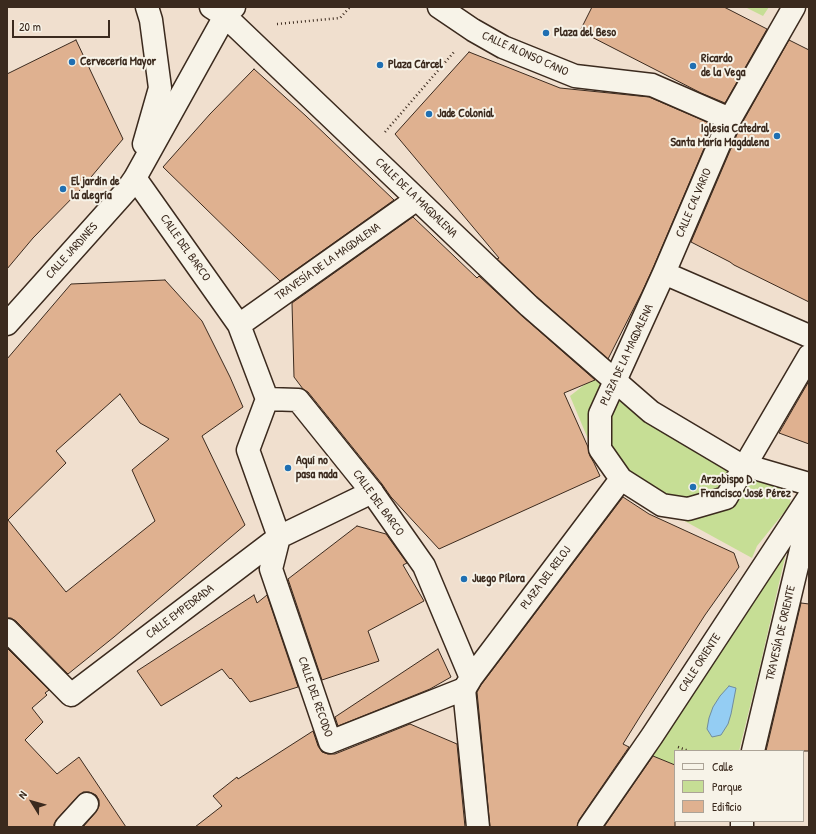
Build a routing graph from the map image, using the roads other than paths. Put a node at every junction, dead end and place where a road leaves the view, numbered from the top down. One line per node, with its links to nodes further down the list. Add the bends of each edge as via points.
1 (147, 7): 6 (street, CALLE JARDINES, via 160,88)
2 (439, 7): 5 (street, CALLE ALONSO CANO, via 503,47 575,76 652,85)
3 (794, 7): 5 (street, CALLE CALVARIO)
4 (224, 10): 6 (street, CALLE JARDINES); 7 (street, CALLE DE LA MAGDALENA)
5 (730, 119): 8 (street, CALLE CALVARIO)
6 (135, 178): 9 (street, CALLE JARDINES); 10 (street, CALLE DEL BARCO)
7 (417, 199): 10 (street, TRAVESÍA DE LA MAGDALENA); 13 (street, CALLE DE LA MAGDALENA, via 529,306)
8 (664, 273): 11 (street); 13 (street, PLAZA DE LA MAGDALENA)
9 (7, 324)
10 (239, 325): 14 (street, CALLE DEL BARCO)
11 (809, 336)
12 (809, 356): 15 (street, PLAZA DE LA MAGDALENA)
13 (619, 384): 15 (street, PLAZA DE LA MAGDALENA, via 651,412); 16 (street, PLAZA DE LA MAGDALENA, via 600,414 600,450)
14 (267, 399): 18 (street, CALLE DEL BARCO, via 298,400); 21 (street, via 248,450)
15 (741, 465): 16 (street, PLAZA DE LA MAGDALENA, via 726,498 688,510 662,505); 17 (street)
16 (621, 479): 23 (street, PLAZA DEL RELOJ)
17 (809, 484)
18 (372, 492): 21 (street, CALLE EMPEDRADA); 23 (street, CALLE DEL BARCO, via 424,566)
19 (809, 497): 28 (street, CALLE ORIENTE)
20 (809, 516): 24 (street, TRAVESÍA DE ORIENTE)
21 (279, 537): 22 (street, CALLE EMPEDRADA, via 71,695); 23 (street, CALLE DEL RECODO, via 271,569 330,742)
22 (7, 630)
23 (468, 683): 27 (street, CALLE DEL BARCO)
24 (753, 750)
25 (87, 804): 26 (street)
26 (66, 827)
27 (478, 827)
28 (589, 827)

